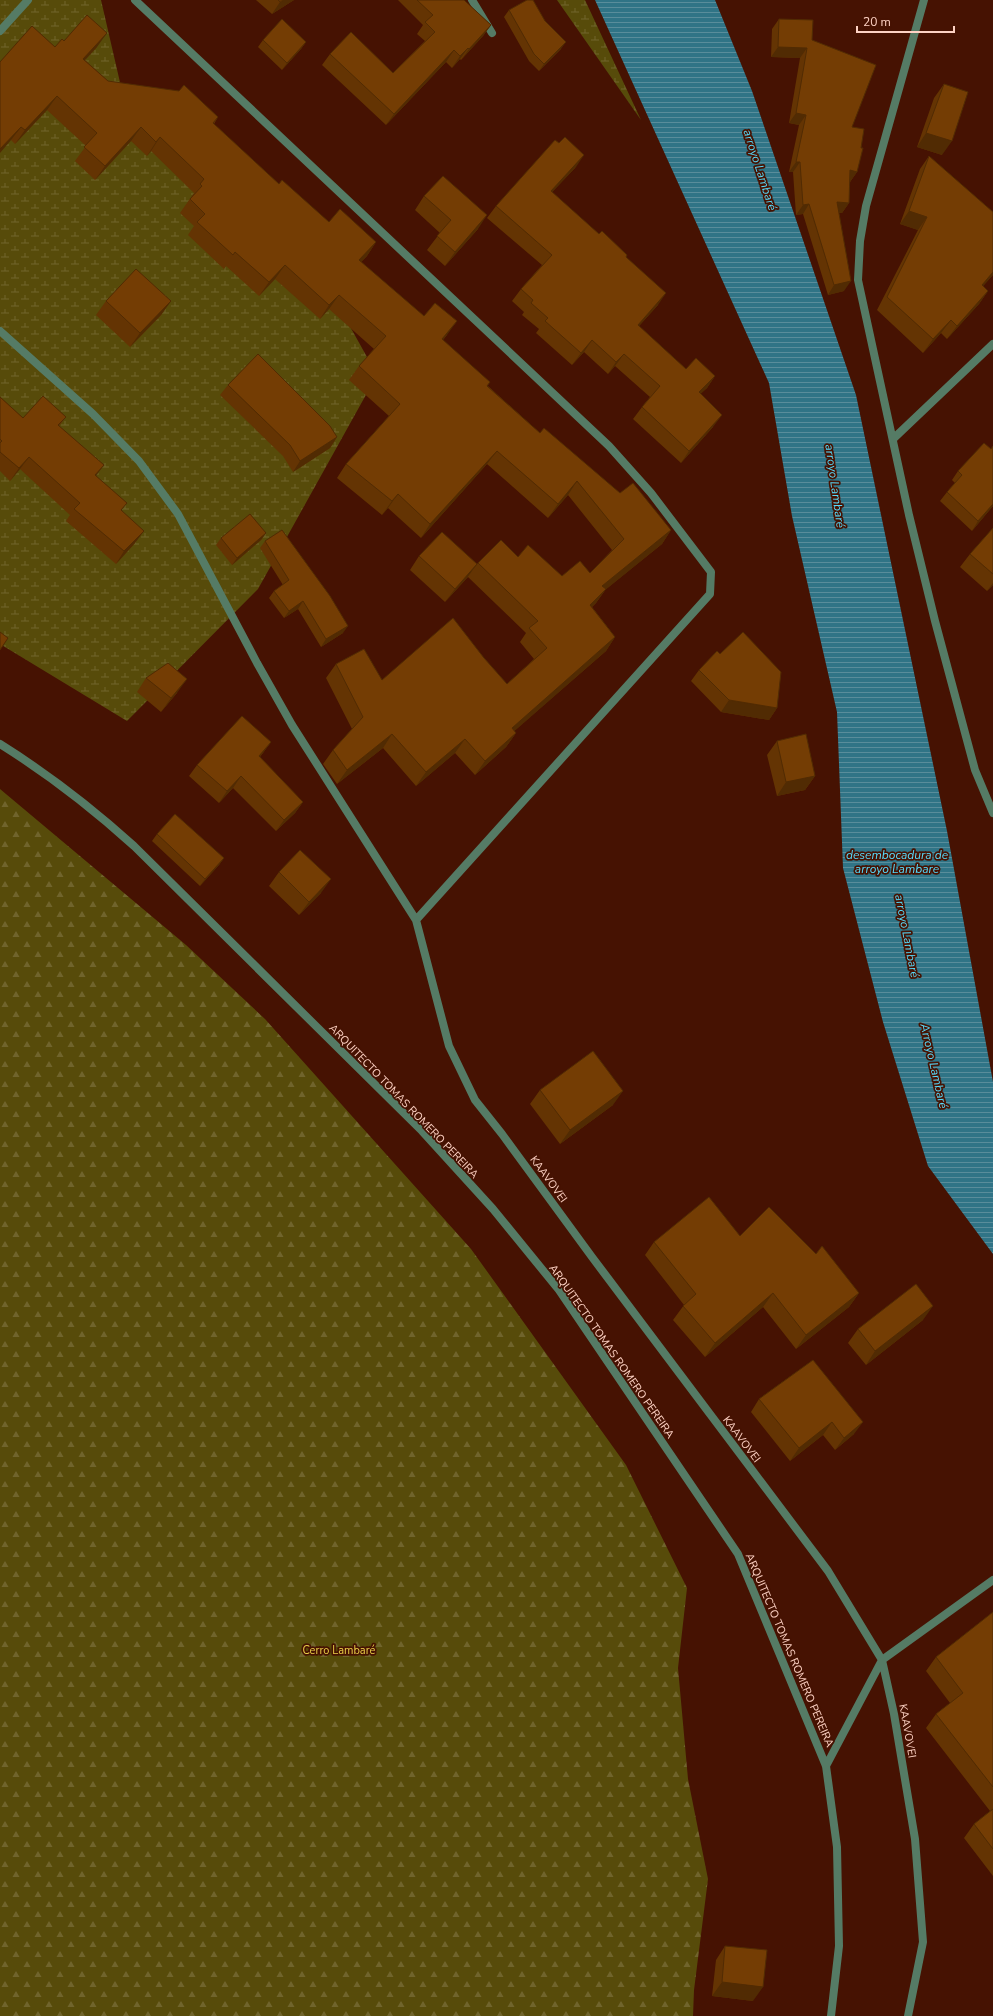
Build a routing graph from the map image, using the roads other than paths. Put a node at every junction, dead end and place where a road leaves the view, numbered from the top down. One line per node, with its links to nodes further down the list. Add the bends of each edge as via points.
1 (28, 0): 5 (street)
2 (135, 0): 12 (street, via 609,446 651,493 711,572 710,594)
3 (472, 0): 6 (street)
4 (924, 0): 9 (street, via 866,206 860,241 858,280)
5 (0, 31)
6 (492, 33)
7 (0, 331): 12 (street, KAAVOVEI, via 103,424 139,461 178,514 292,725)
8 (993, 344): 9 (street)
9 (893, 439): 11 (street, via 909,516 975,770)
10 (0, 744): 15 (street, ARQUITECTO TOMAS ROMERO PEREIRA, via 39,768 102,817 134,846 422,1131 493,1208 559,1290 738,1554)
11 (993, 813)
12 (416, 920): 14 (street, KAAVOVEI, via 449,1046 475,1100 828,1571)
13 (993, 1580): 14 (street)
14 (882, 1660): 15 (street); 17 (street, KAAVOVEI, via 894,1714 915,1839 923,1942)
15 (826, 1766): 16 (street, ARQUITECTO TOMAS ROMERO PEREIRA, via 838,1847 839,1946)
16 (831, 2016)
17 (908, 2016)

